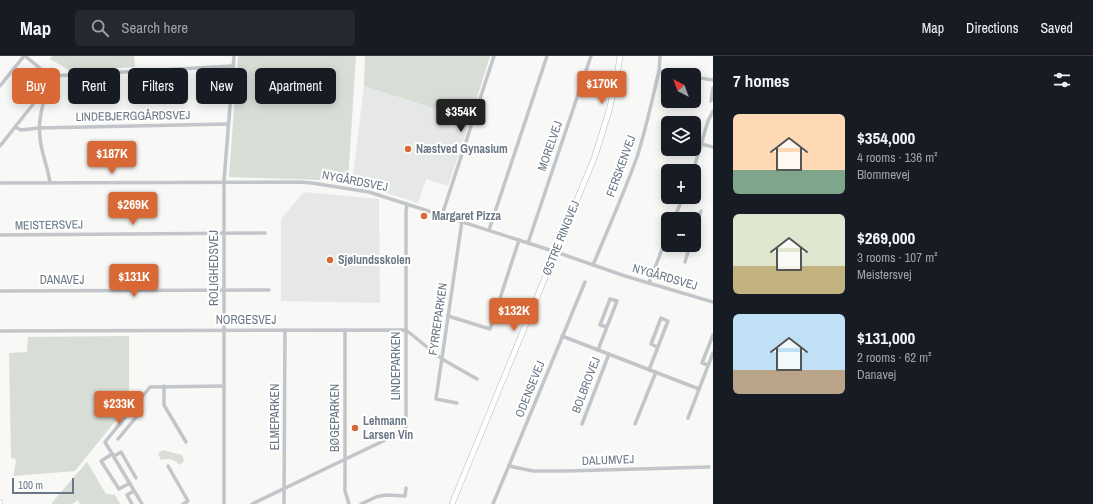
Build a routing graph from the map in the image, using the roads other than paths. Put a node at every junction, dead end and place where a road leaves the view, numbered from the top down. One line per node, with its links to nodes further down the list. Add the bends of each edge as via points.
1 (24, 56): 9 (street); 14 (street)
2 (234, 56): 8 (street, ROLIGHEDSVEJ)
3 (494, 56): 30 (street)
4 (547, 56): 32 (street)
5 (591, 56): 37 (street, MORELVEJ)
6 (620, 56): 38 (street, ØSTRE RINGVEJ, via 610,111 595,156)
7 (660, 56): 10 (street, FERSKENVEJ)
8 (233, 66): 11 (street); 20 (street, ROLIGHEDSVEJ)
9 (39, 68)
10 (659, 71): 42 (street, FERSKENVEJ, via 636,157)
11 (60, 76)
12 (701, 78): 13 (street)
13 (713, 80)
14 (0, 86)
15 (713, 88): 16 (street)
16 (711, 101)
17 (33, 104): 21 (street)
18 (44, 104): 22 (street)
19 (713, 111): 23 (street)
20 (228, 124): 22 (street, LINDEBJERGGÅRDSVEJ); 26 (street, ROLIGHEDSVEJ)
21 (15, 127): 22 (street, LINDEBJERGGÅRDSVEJ, via 20,130); 24 (street)
22 (39, 128): 28 (street)
23 (701, 144): 25 (street)
24 (0, 146)
25 (713, 147)
26 (224, 181): 28 (street, NYGÅRDSVEJ); 29 (street, NYGÅRDSVEJ, via 312,183 369,192); 34 (street, ROLIGHEDSVEJ)
27 (0, 183): 28 (street, NYGÅRDSVEJ)
28 (50, 183)
29 (407, 204): 30 (street, NYGÅRDSVEJ); 54 (street, LINDEPARKEN)
30 (442, 215): 31 (street, NYGÅRDSVEJ)
31 (462, 221): 32 (street, NYGÅRDSVEJ); 49 (street, FYRREPARKEN)
32 (489, 230): 36 (street, NYGÅRDSVEJ)
33 (265, 232): 34 (street, MEISTERSVEJ)
34 (224, 233): 35 (street, MEISTERSVEJ); 46 (street, ROLIGHEDSVEJ)
35 (0, 235)
36 (519, 240): 37 (street, NYGÅRDSVEJ); 49 (street, via 490,329)
37 (528, 243): 38 (street, NYGÅRDSVEJ)
38 (556, 252): 42 (street, NYGÅRDSVEJ); 95 (street, ØSTRE RINGVEJ)
39 (661, 252): 44 (street)
40 (688, 252): 41 (street)
41 (685, 262)
42 (593, 265): 44 (street, NYGÅRDSVEJ)
43 (585, 282): 57 (street, ODENSEVEJ)
44 (649, 283): 48 (street, NYGÅRDSVEJ)
45 (0, 290): 46 (street, DANAVEJ)
46 (224, 290): 47 (street, DANAVEJ); 51 (street, ROLIGHEDSVEJ)
47 (268, 290)
48 (713, 302)
49 (448, 316): 62 (street, FYRREPARKEN)
50 (607, 327): 50 (street, BOLBROVEJ, via 617,301 610,299 600,325); 59 (street, BOLBROVEJ)
51 (224, 330): 52 (street, NORGESVEJ); 55 (street, NORGESVEJ); 68 (street, ROLIGHEDSVEJ)
52 (285, 330): 53 (street, NORGESVEJ); 84 (street, ELMEPARKEN)
53 (345, 330): 54 (street, NORGESVEJ); 78 (street, BØGEPARKEN)
54 (406, 330): 62 (street); 78 (street, LINDEPARKEN, via 406,427 404,431)
55 (0, 331)
56 (713, 335): 63 (street, via 702,363)
57 (562, 336): 59 (street, BOLBROVEJ); 80 (street, ODENSEVEJ)
58 (658, 347): 58 (street, via 668,321 661,318 651,344); 64 (street)
59 (598, 350): 61 (street, BOLBROVEJ)
60 (713, 353): 63 (street)
61 (609, 354): 64 (street, BOLBROVEJ); 73 (street, BOLBROVEJ)
62 (442, 358): 66 (street); 70 (street, FYRREPARKEN, via 436,400)
63 (708, 365): 69 (street)
64 (649, 370): 65 (street, BOLBROVEJ)
65 (656, 372): 69 (street, BOLBROVEJ); 74 (street)
66 (477, 379)
67 (164, 386): 68 (street); 71 (street, via 150,387); 76 (street, via 164,404)
68 (224, 386): 90 (street, ROLIGHEDSVEJ)
69 (699, 389): 72 (street)
70 (457, 403)
71 (131, 410): 75 (street, via 138,415); 77 (street, via 105,442)
72 (688, 418)
73 (582, 424)
74 (635, 424)
75 (118, 439)
76 (186, 442)
77 (113, 455): 82 (street, via 120,452); 83 (street); 83 (street, via 101,461 119,489)
78 (345, 459): 84 (street, LINDEPARKEN); 93 (street, BØGEPARKEN, via 345,491)
79 (168, 466): 89 (street, via 188,501)
80 (508, 466): 81 (street, DALUMVEJ, via 532,471); 96 (street, ODENSEVEJ)
81 (709, 467)
82 (136, 478)
83 (130, 483): 86 (street)
84 (284, 488): 91 (street, LINDEPARKEN); 92 (street, ELMEPARKEN)
85 (406, 488): 94 (street, via 405,496 385,495)
86 (134, 491): 87 (street, via 127,495); 88 (street)
87 (132, 504)
88 (142, 504)
89 (183, 504)
90 (224, 504)
91 (252, 504)
92 (284, 504)
93 (349, 504)
94 (361, 504)
95 (452, 504)
96 (493, 504)

